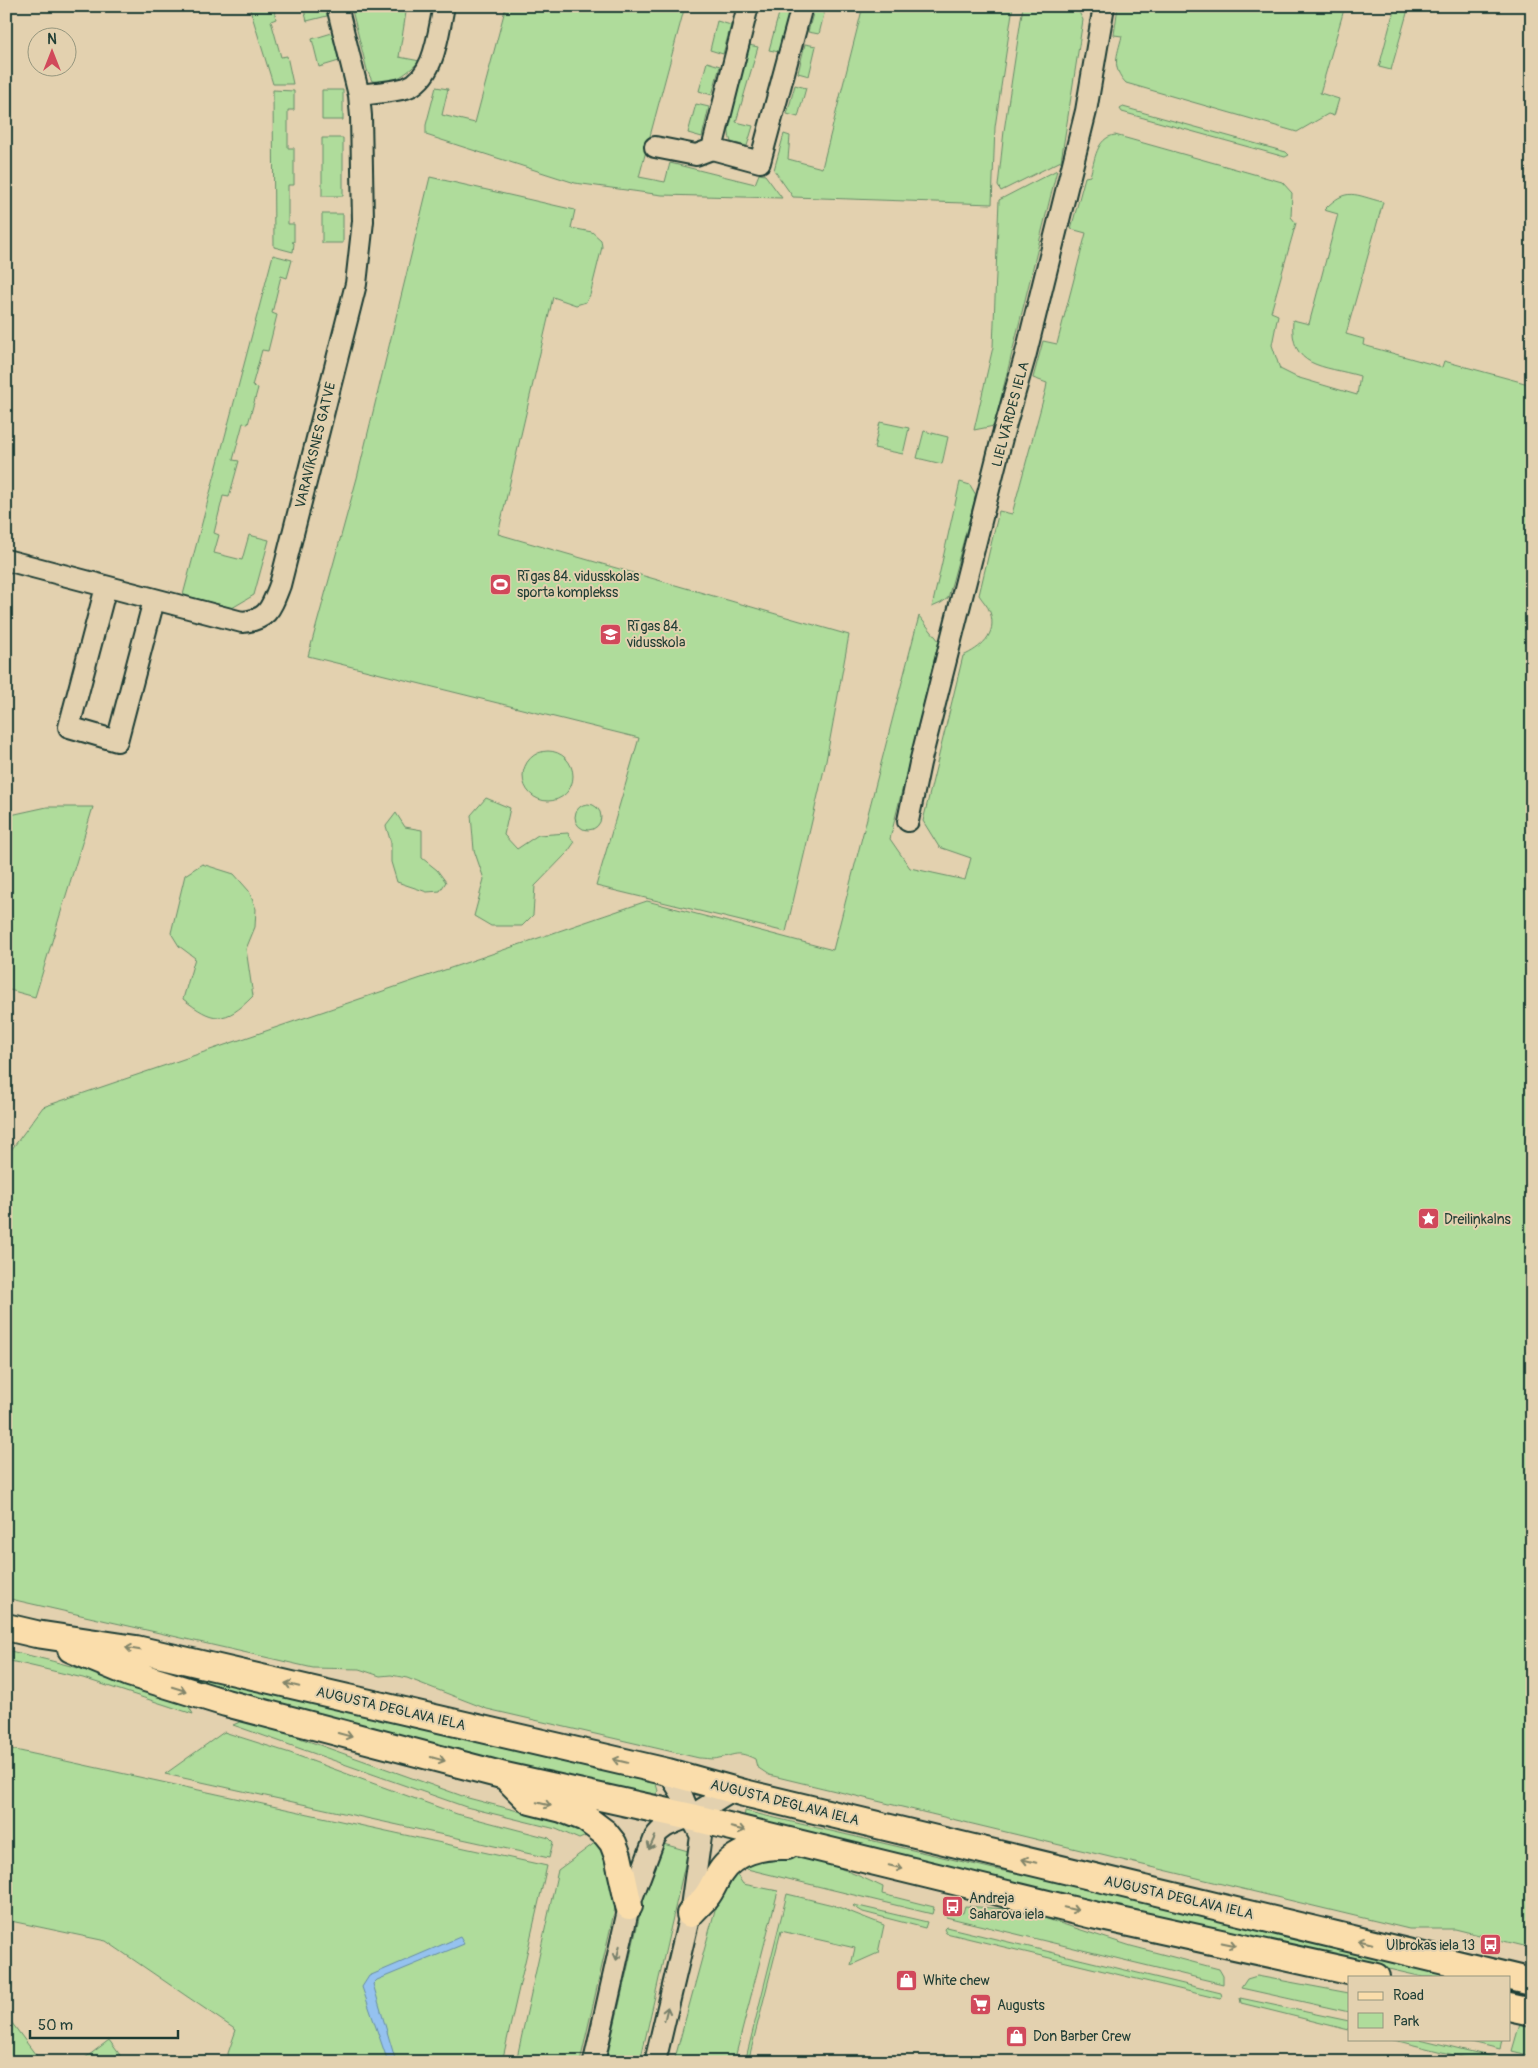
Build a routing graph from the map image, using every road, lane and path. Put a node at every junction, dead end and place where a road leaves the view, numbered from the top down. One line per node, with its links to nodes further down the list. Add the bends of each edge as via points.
1 (337, 6): 6 (street, VARAVĪKSNES GATVE)
2 (444, 6): 6 (street, via 429,67 420,80 406,88)
3 (748, 6): 8 (street)
4 (802, 6): 8 (street, via 760,162)
5 (1104, 6): 12 (street, LIELVĀRDES IELA, via 1086,111)
6 (359, 95): 11 (street, VARAVĪKSNES GATVE, via 364,221 356,284 280,585 263,617 254,621 242,622)
7 (656, 148): 8 (street, via 696,155)
8 (712, 150)
9 (6, 560): 10 (street, VARAVĪKSNES GATVE)
10 (106, 587): 11 (street, VARAVĪKSNES GATVE); 11 (street, via 69,727 108,738 117,740)
11 (154, 600)
12 (908, 821)
13 (6, 1627): 14 (main road, AUGUSTA DEGLAVA IELA)
14 (36, 1634): 15 (main road, AUGUSTA DEGLAVA IELA, one-way to 14, via 136,1649); 16 (main road, AUGUSTA DEGLAVA IELA, one-way to 16, via 129,1673 217,1701)
15 (668, 1772): 17 (main road, AUGUSTA DEGLAVA IELA); 18 (street)
16 (505, 1776): 18 (main road, AUGUSTA DEGLAVA IELA); 20 (main road, one-way to 20, via 530,1801 585,1818 605,1833 618,1856)
17 (734, 1790): 18 (street); 23 (main road, AUGUSTA DEGLAVA IELA, one-way to 17)
18 (691, 1817): 19 (main road, AUGUSTA DEGLAVA IELA, one-way to 19); 20 (street, one-way to 20, via 659,1830); 21 (street, via 701,1836)
19 (806, 1846): 21 (main road, via 771,1845 732,1859 707,1896); 22 (main road, AUGUSTA DEGLAVA IELA, one-way to 22)
20 (629, 1906): 28 (street, one-way to 28)
21 (690, 1914): 29 (street, one-way to 21)
22 (1372, 1976)
23 (1507, 1976)
24 (1510, 1977): 25 (main road, AUGUSTA DEGLAVA IELA, one-way to 24)
25 (1532, 1982)
26 (1510, 2007): 27 (main road)
27 (1532, 2012)
28 (594, 2062)
29 (655, 2062)

